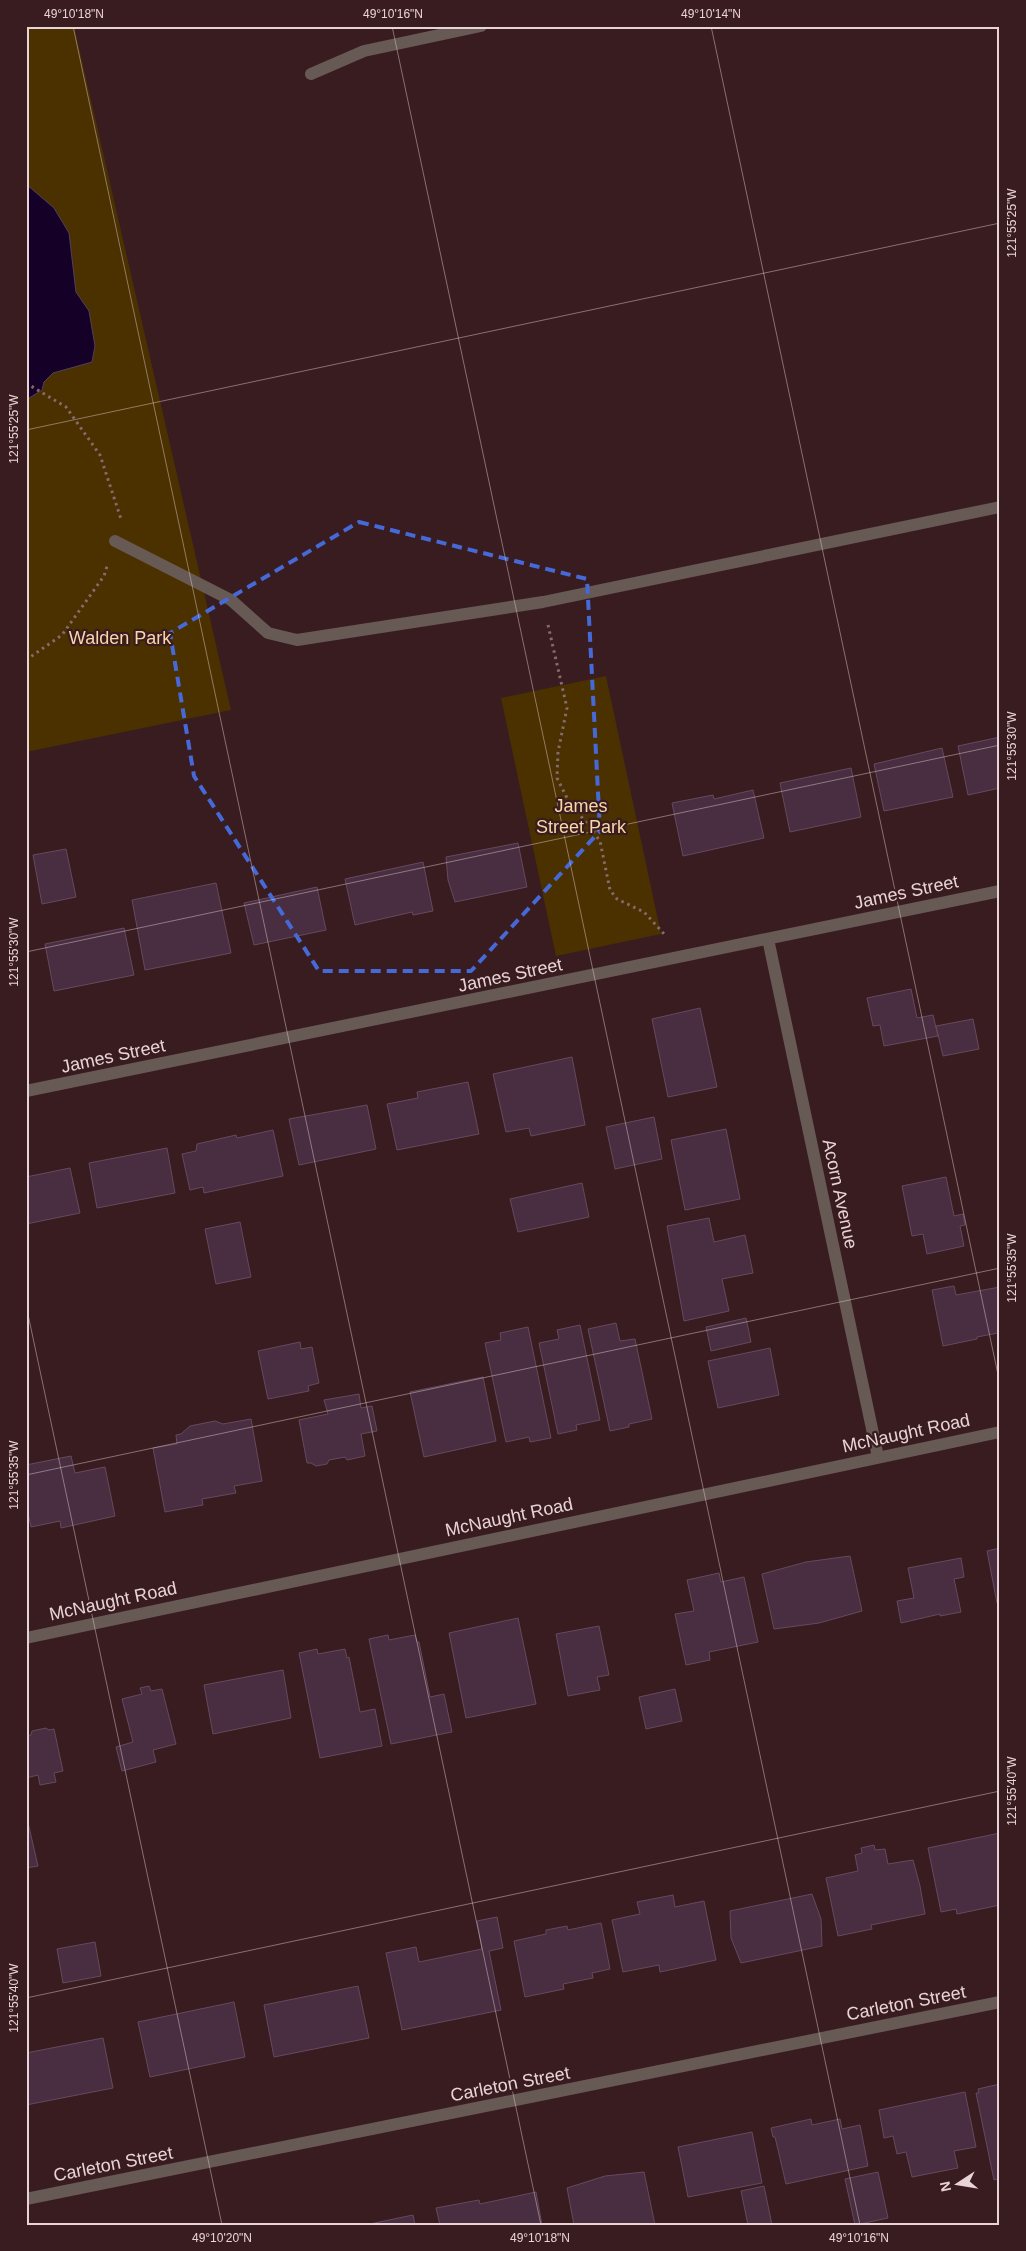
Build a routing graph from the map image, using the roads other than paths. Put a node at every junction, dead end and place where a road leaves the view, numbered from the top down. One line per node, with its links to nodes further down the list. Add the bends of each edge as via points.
1 (481, 26): 2 (street, via 364,51)
2 (311, 74)
3 (1000, 507): 4 (street, via 543,602 297,640 268,633 232,600)
4 (115, 541)
5 (1000, 891): 6 (street, James Street)
6 (768, 939): 7 (street, James Street); 9 (street, Acorn Avenue)
7 (26, 1091)
8 (1000, 1432): 9 (street, McNaught Road)
9 (878, 1457): 10 (street, McNaught Road)
10 (26, 1638)
11 (1000, 2002): 12 (street, Carleton Street)
12 (26, 2199)

